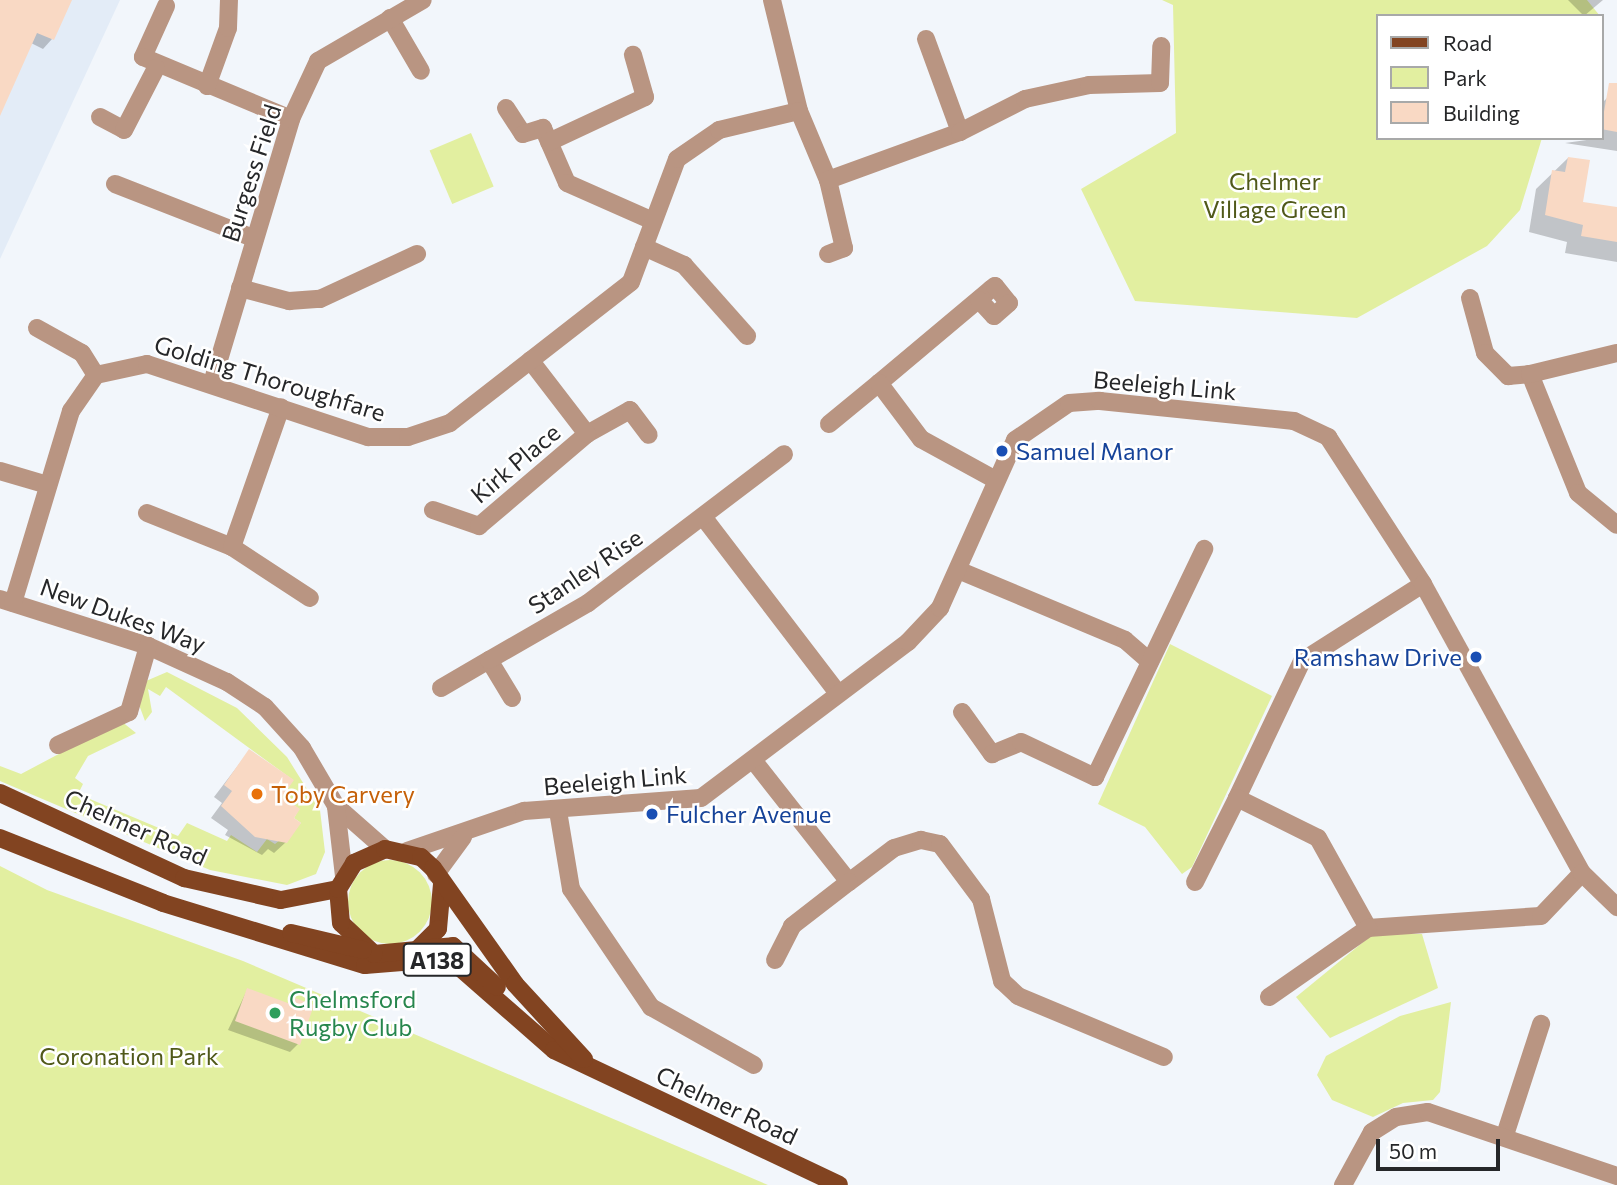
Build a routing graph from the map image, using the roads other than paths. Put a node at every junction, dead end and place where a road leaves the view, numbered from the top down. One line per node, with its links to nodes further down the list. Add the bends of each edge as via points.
1 (229, 0): 11 (street, via 228,28)
2 (423, 0): 5 (street, Burgess Field)
3 (772, 0): 13 (street)
4 (166, 6): 9 (street, via 143,57)
5 (398, 9): 10 (street); 15 (street, Burgess Field, via 318,61)
6 (926, 40): 16 (street)
7 (1161, 46): 16 (street, via 1160,83 1089,85 1025,99)
8 (633, 55): 17 (street, via 645,97)
9 (156, 68): 11 (street); 14 (street, via 124,130)
10 (421, 71)
11 (207, 86): 15 (street)
12 (506, 108): 17 (street, via 523,134 543,128)
13 (799, 111): 18 (street); 20 (street, Golding Thoroughfare, via 719,130 677,159)
14 (100, 117)
15 (291, 119): 21 (street, Burgess Field)
16 (960, 132): 18 (street)
17 (549, 142): 20 (street, via 567,183)
18 (828, 180): 24 (street, via 844,248)
19 (115, 184): 21 (street)
20 (653, 221): 22 (street, Golding Thoroughfare)
21 (255, 239): 25 (street, Burgess Field)
22 (644, 247): 29 (street, via 684,265); 31 (street, Golding Thoroughfare, via 631,282)
23 (417, 254): 25 (street, via 320,299 289,301)
24 (828, 254)
25 (240, 288): 34 (street, Burgess Field)
26 (1470, 298): 32 (street, via 1485,353 1497,369 1508,376)
27 (979, 300): 35 (street)
28 (37, 328): 33 (street, via 82,353)
29 (747, 336)
30 (1617, 353): 32 (street)
31 (530, 360): 36 (street, Golding Thoroughfare, via 450,423 408,437 368,437); 38 (street, Kirk Place)
32 (1530, 374): 47 (street, via 1578,493)
33 (96, 375): 34 (street, Golding Thoroughfare, via 147,364); 43 (street, via 71,411)
34 (212, 383): 36 (street, Golding Thoroughfare)
35 (879, 383): 37 (street); 42 (street, via 921,439)
36 (281, 407): 48 (street)
37 (829, 424)
38 (587, 434): 39 (street, Kirk Place, via 630,410); 44 (street, Kirk Place, via 478,526)
39 (649, 435)
40 (784, 454): 46 (street, Stanley Rise)
41 (0, 471): 43 (street)
42 (996, 480): 50 (street, Beeleigh Link); 51 (street, Beeleigh Link, via 1015,440 1069,403 1294,421 1328,438 1347,457)
43 (48, 485): 53 (street)
44 (433, 510)
45 (147, 513): 48 (street)
46 (704, 518): 55 (street, Stanley Rise, via 587,603); 58 (street)
47 (1617, 525)
48 (232, 547): 52 (street)
49 (1204, 549): 56 (street)
50 (958, 570): 56 (street, via 1125,640); 58 (street, Beeleigh Link, via 940,608 908,642)
51 (1423, 584): 64 (street, via 1302,660); 71 (street, Beeleigh Link)
52 (310, 598)
53 (6, 601): 54 (street, New Dukes Way)
54 (148, 646): 61 (street, via 129,712); 65 (street, New Dukes Way, via 265,708 302,748)
55 (489, 660): 57 (street, Stanley Rise); 59 (street)
56 (1150, 662): 60 (street, via 1095,777 1021,742 992,754)
57 (441, 688)
58 (838, 693): 62 (street, Beeleigh Link)
59 (512, 698)
60 (962, 712)
61 (58, 745)
62 (753, 760): 66 (street, Beeleigh Link, via 701,798); 73 (street)
63 (0, 793): 75 (main road, Chelmer Road, via 184,878 281,900)
64 (1237, 798): 74 (street); 78 (street, via 1318,838)
65 (336, 806): 69 (street, New Dukes Way); 75 (street, New Dukes Way)
66 (558, 811): 67 (street, Beeleigh Link, via 524,811); 86 (street, via 571,889 650,1007)
67 (466, 834): 70 (street, Beeleigh Link); 72 (street)
68 (0, 838): 77 (main road, Chelmer Road / A138, via 105,882)
69 (385, 849): 70 (main road); 75 (main road, via 368,853)
70 (407, 850): 72 (main road, Chelmer Road / A138)
71 (1583, 873): 76 (street, Beeleigh Link); 78 (street, via 1541,916)
72 (439, 879): 79 (main road, A138, via 443,914); 87 (main road, Chelmer Road / A138, via 515,984)
73 (849, 882): 81 (street, via 792,926); 85 (street, via 894,848 921,840 940,844 981,899 1002,981 1018,996)
74 (1195, 882)
75 (341, 883): 80 (main road, A138, via 341,923)
76 (1617, 907)
77 (250, 928): 80 (main road, Chelmer Road / A138); 84 (main road, Chelmer Road / A138, via 365,965 443,960)
78 (1367, 928): 82 (street)
79 (417, 950): 80 (main road, Chelmer Road / A138); 84 (main road, Chelmer Road / A138, via 436,943 468,955)
80 (374, 954)
81 (775, 960)
82 (1269, 998)
83 (1541, 1024): 88 (street)
84 (528, 1029): 87 (main road, Chelmer Road / A138)
85 (1164, 1058)
86 (754, 1065)
87 (594, 1069): 90 (main road, Chelmer Road / A138)
88 (1505, 1135): 89 (street); 91 (street, via 1437,1113 1396,1117 1372,1132)
89 (1617, 1176)
90 (839, 1185)
91 (1343, 1185)

